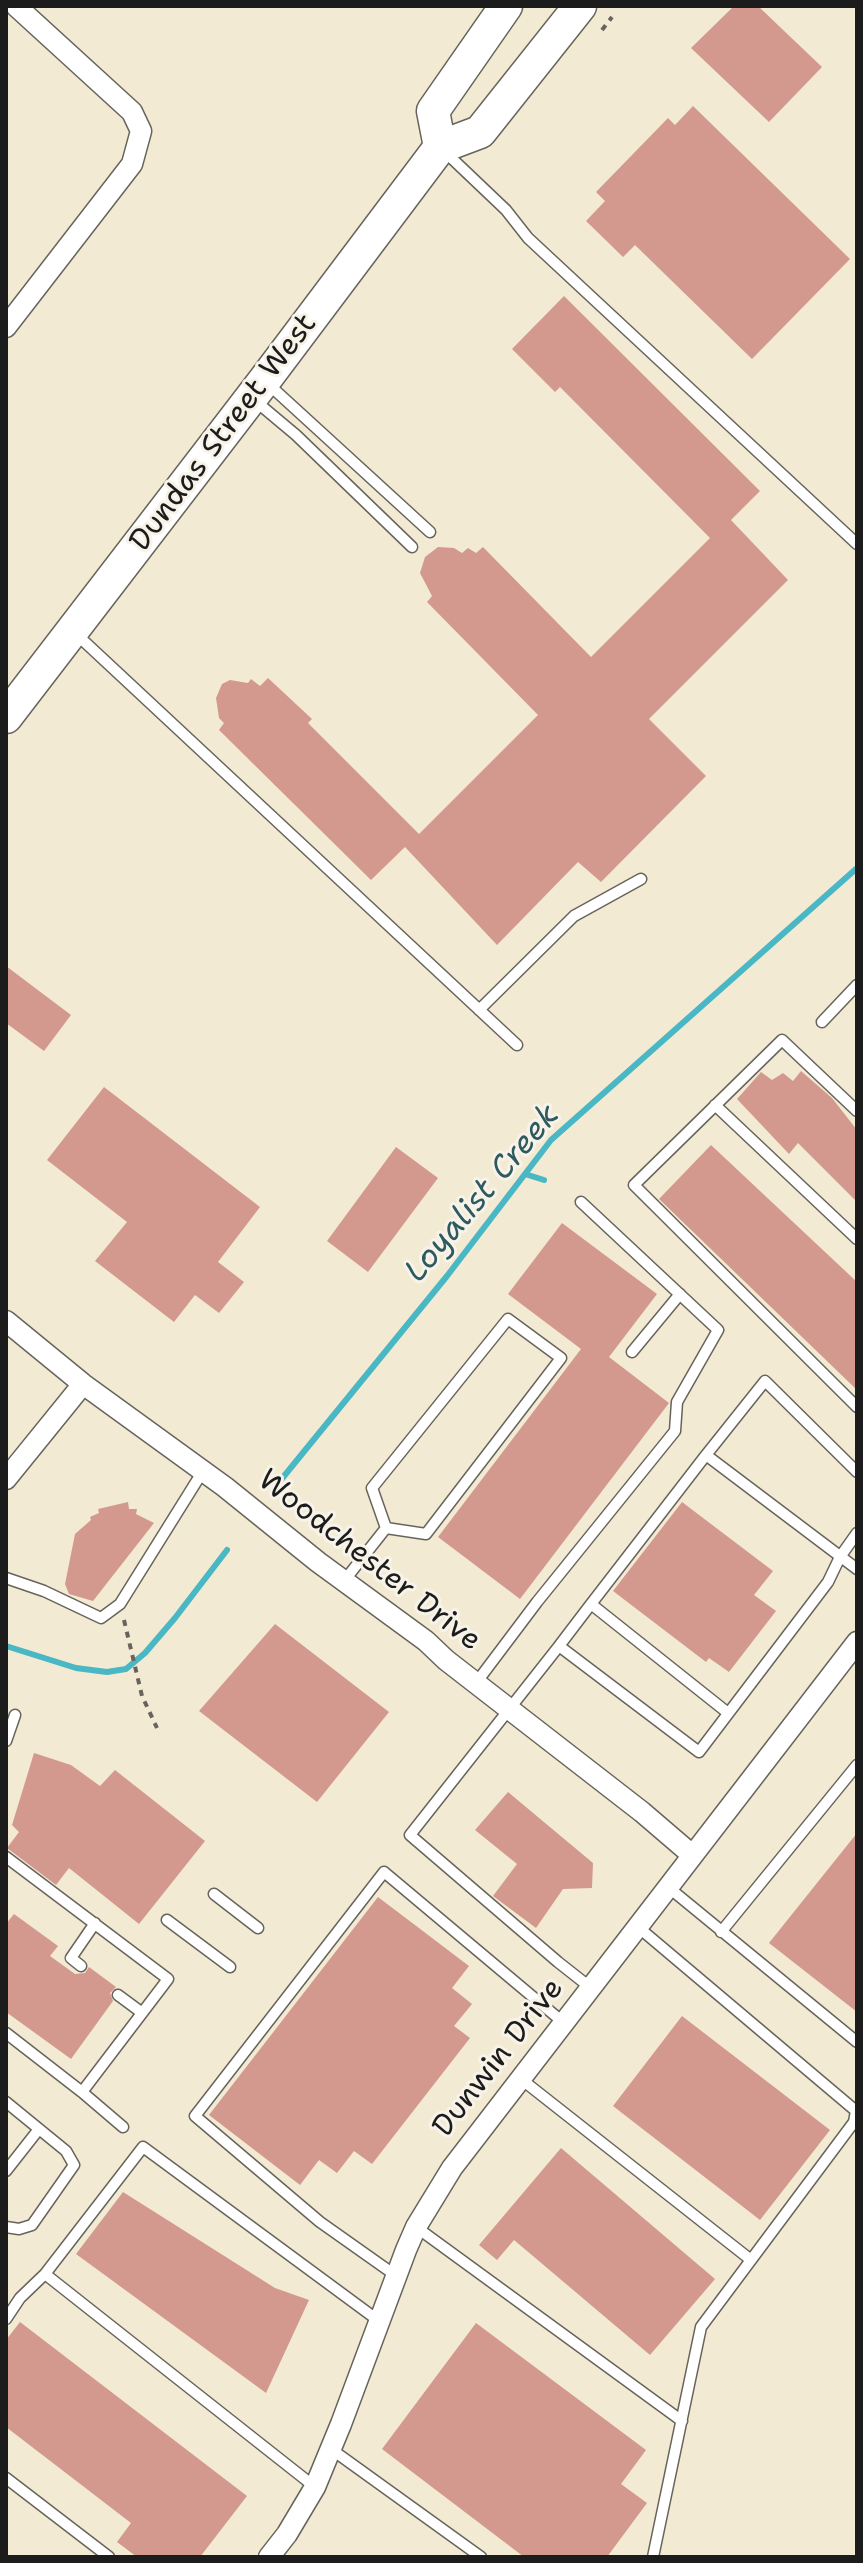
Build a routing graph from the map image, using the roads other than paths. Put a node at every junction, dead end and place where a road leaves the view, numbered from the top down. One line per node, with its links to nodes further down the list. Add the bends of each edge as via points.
1 (16, 6): 5 (street, via 132,112 141,131 132,164)
2 (506, 6): 4 (main road, via 433,111)
3 (580, 6): 4 (main road, via 480,132)
4 (440, 147): 6 (main road, Dundas Street West); 8 (lane, via 528,238)
5 (6, 327)
6 (258, 389): 7 (lane); 9 (lane, via 296,435); 10 (main road, Dundas Street West)
7 (430, 532)
8 (857, 544)
9 (412, 547)
10 (73, 631): 11 (main road, Dundas Street West); 14 (lane)
11 (6, 717)
12 (641, 879): 14 (lane, via 574,916)
13 (857, 985): 15 (lane)
14 (479, 1010): 16 (lane)
15 (822, 1022)
16 (517, 1045)
17 (715, 1105): 18 (lane, via 782,1040); 20 (lane); 25 (lane, via 634,1185)
18 (857, 1111)
19 (581, 1202): 21 (lane)
20 (857, 1239)
21 (680, 1294): 23 (lane); 39 (lane, via 718,1330 677,1402 675,1431)
22 (6, 1321): 24 (street, Woodchester Drive)
23 (632, 1352)
24 (83, 1384): 27 (street, Woodchester Drive); 29 (street)
25 (857, 1407)
26 (706, 1455): 28 (lane, via 765,1381); 32 (lane); 36 (lane)
27 (203, 1471): 34 (lane, via 120,1604 101,1618); 35 (street, Woodchester Drive)
28 (857, 1472)
29 (6, 1479)
30 (386, 1528): 30 (lane, via 372,1488 508,1319 561,1358 426,1534); 35 (lane)
31 (857, 1533): 32 (lane)
32 (840, 1557): 33 (lane); 41 (lane, via 828,1582)
33 (857, 1569)
34 (6, 1578)
35 (344, 1581): 39 (street, Woodchester Drive)
36 (591, 1604): 38 (lane); 41 (lane)
37 (857, 1642): 45 (street, Dunwin Drive)
38 (559, 1646): 40 (lane); 41 (lane, via 699,1752)
39 (476, 1683): 40 (street, Woodchester Drive)
40 (509, 1708): 45 (street, Woodchester Drive); 56 (lane, via 410,1835)
41 (728, 1713)
42 (15, 1715): 43 (lane)
43 (6, 1741)
44 (857, 1765): 53 (lane)
45 (691, 1854): 47 (street, Dunwin Drive)
46 (6, 1857): 50 (lane)
47 (668, 1887): 51 (street, Dunwin Drive); 53 (lane)
48 (214, 1894): 52 (lane)
49 (167, 1920): 55 (lane)
50 (95, 1923): 54 (lane, via 71,1958); 58 (lane, via 168,1979)
51 (638, 1927): 56 (street, Dunwin Drive); 70 (lane, via 856,2111 854,2122)
52 (258, 1928)
53 (721, 1932): 61 (lane)
54 (81, 1966)
55 (230, 1967)
56 (591, 1988): 59 (street, Dunwin Drive)
57 (118, 1995): 58 (lane)
58 (141, 2012): 63 (lane)
59 (564, 2023): 62 (street, Dunwin Drive); 72 (lane, via 384,1872 195,2116 320,2222)
60 (6, 2033): 63 (lane)
61 (857, 2042)
62 (521, 2079): 69 (street, Dunwin Drive, via 452,2168); 70 (lane)
63 (82, 2092): 65 (lane)
64 (6, 2102): 66 (lane)
65 (123, 2127)
66 (39, 2129): 67 (lane); 68 (lane, via 66,2151 74,2165 32,2225)
67 (6, 2171)
68 (6, 2227)
69 (416, 2227): 72 (street, Dunwin Drive); 75 (lane)
70 (751, 2260): 75 (lane, via 701,2327)
71 (45, 2274): 73 (lane); 74 (lane, via 143,2147); 78 (lane)
72 (395, 2275): 74 (street, Dunwin Drive)
73 (6, 2319)
74 (379, 2321): 76 (street, Dunwin Drive)
75 (682, 2421): 82 (lane)
76 (331, 2449): 78 (street, Dunwin Drive); 81 (lane)
77 (6, 2478): 79 (lane)
78 (315, 2487): 80 (street, Dunwin Drive)
79 (109, 2557)
80 (269, 2557)
81 (481, 2557)
82 (653, 2557)

